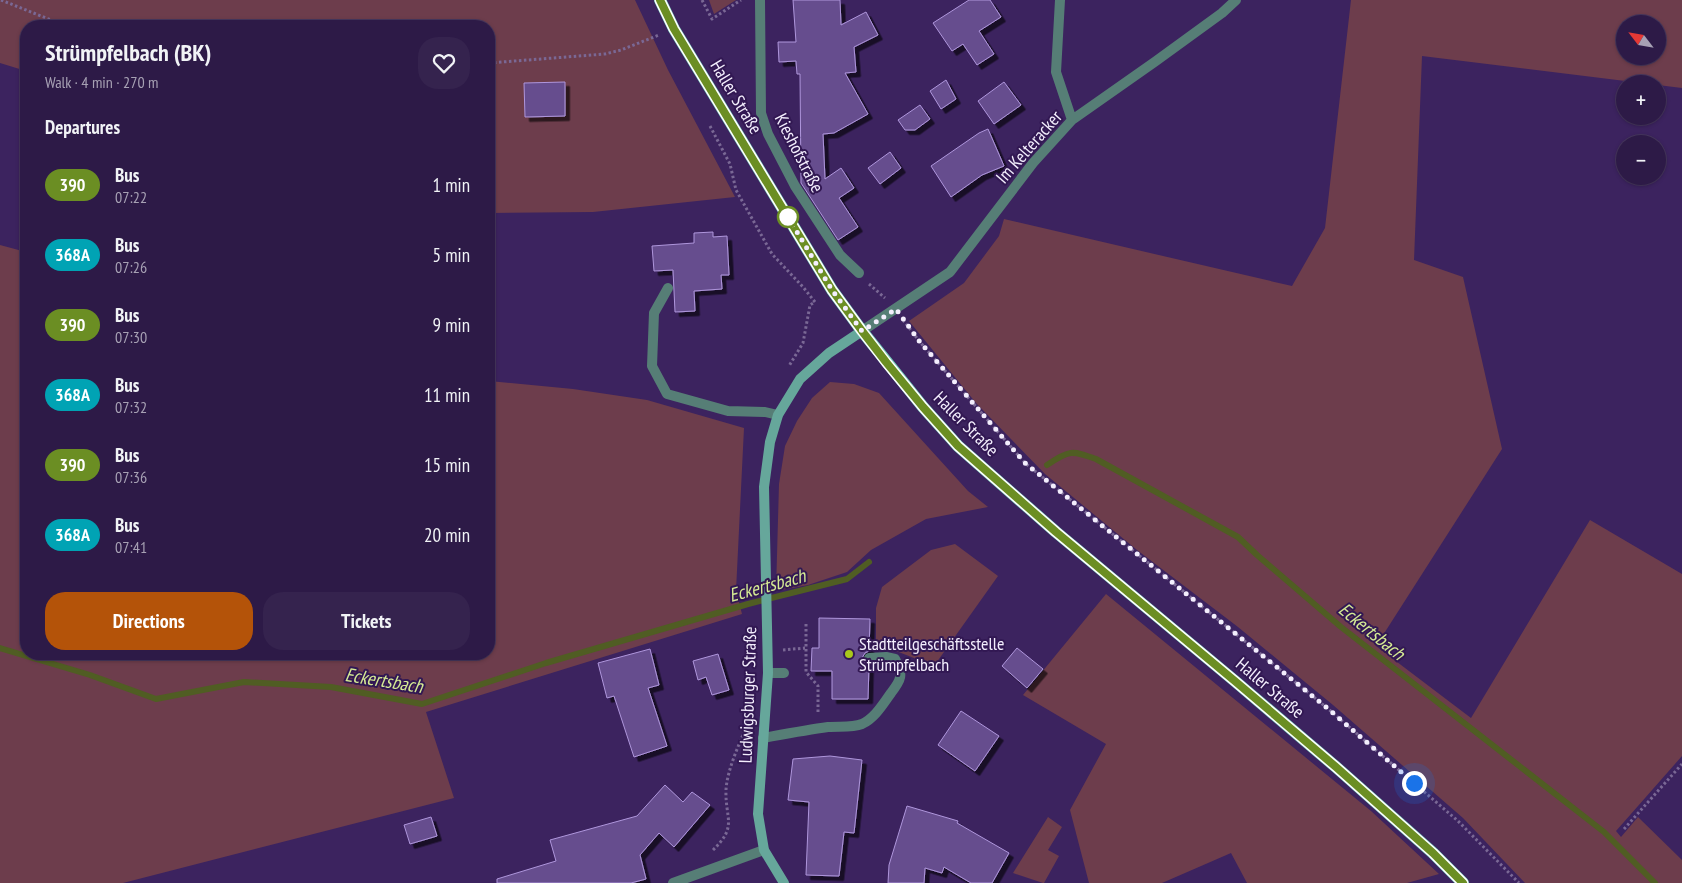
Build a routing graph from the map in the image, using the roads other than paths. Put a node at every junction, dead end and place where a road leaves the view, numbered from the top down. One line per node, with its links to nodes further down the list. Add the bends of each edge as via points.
1 (660, 0): 8 (main road, Haller Straße, via 674,29 832,290)
2 (760, 0): 6 (street, Kieshofstraße, via 760,113 795,186 840,256)
3 (1060, 0): 5 (street, via 1056,72)
4 (1236, 0): 5 (street, Im Kelteracker)
5 (1072, 120): 8 (street, Im Kelteracker, via 1033,163 950,272)
6 (859, 273)
7 (668, 288): 9 (street, via 654,313 652,366 667,394 728,411)
8 (862, 331): 9 (street, Ludwigsburger Straße, via 800,378); 17 (main road, Haller Straße, via 958,446 1336,767)
9 (778, 415): 11 (street, Ludwigsburger Straße, via 770,442 764,487)
10 (869, 658): 13 (street, via 895,659 900,668 901,677 883,709 863,724)
11 (768, 673): 12 (street); 13 (street, Ludwigsburger Straße)
12 (784, 673)
13 (763, 738): 14 (street, Ludwigsburger Straße, via 758,814)
14 (764, 850): 15 (street); 16 (street, Ludwigsburger Straße)
15 (673, 883)
16 (784, 883)
17 (1463, 883)

